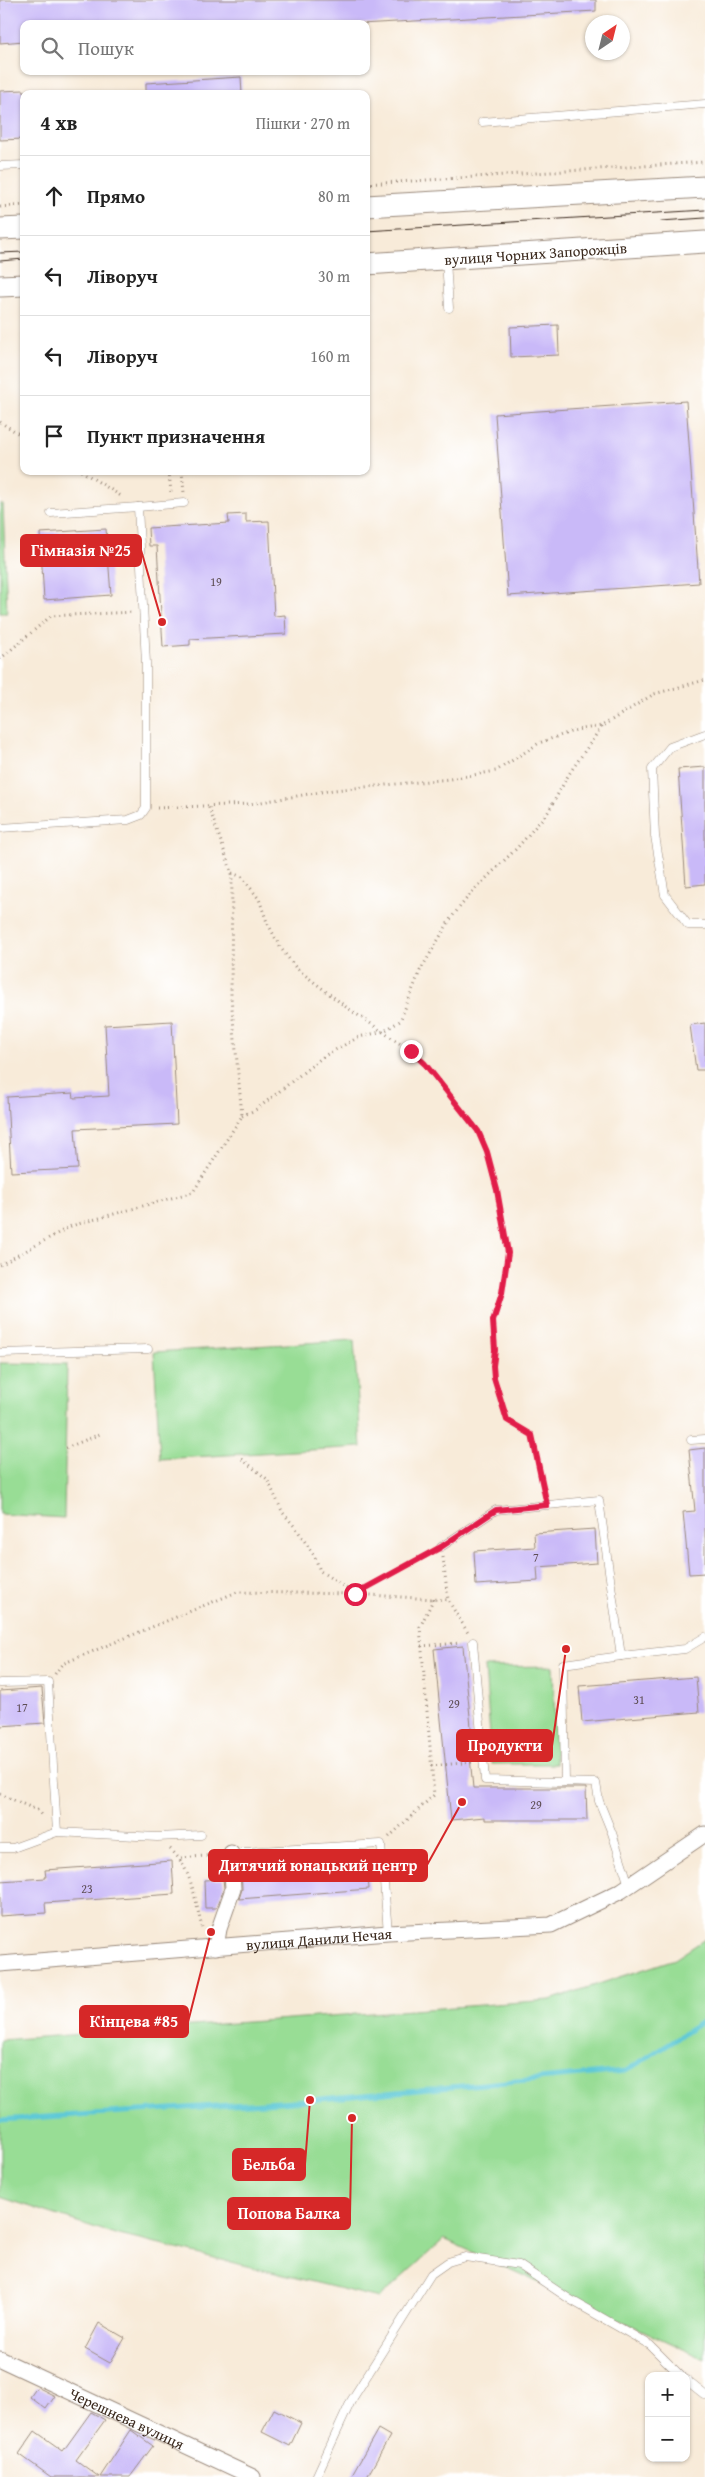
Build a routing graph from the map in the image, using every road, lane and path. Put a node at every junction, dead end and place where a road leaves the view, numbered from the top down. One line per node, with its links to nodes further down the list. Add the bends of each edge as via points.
1 (705, 104): 2 (lane)
2 (482, 122)
3 (705, 162): 6 (path)
4 (20, 165): 5 (lane)
5 (0, 166)
6 (370, 184)
7 (705, 187): 9 (main road)
8 (20, 205): 10 (path)
9 (370, 206)
10 (0, 207)
11 (20, 228): 12 (main road)
12 (0, 229)
13 (705, 242): 14 (main road, вулиця Чорних Запорожців)
14 (446, 259): 15 (main road, вулиця Чорних Запорожців); 18 (lane)
15 (370, 264)
16 (20, 284): 17 (main road)
17 (0, 286)
18 (449, 308)
19 (0, 422): 20 (path)
20 (20, 434)
21 (87, 475): 26 (path)
22 (169, 475): 25 (path)
23 (182, 475): 24 (path)
24 (184, 503): 25 (lane)
25 (171, 504): 26 (lane)
26 (138, 506): 27 (lane); 28 (lane)
27 (51, 513)
28 (144, 611): 29 (path, via 51,616); 34 (lane)
29 (0, 660)
30 (705, 680): 31 (path, via 654,694)
31 (602, 726): 33 (path, via 576,730 539,743 496,771 450,779 333,790 249,804); 38 (path, via 548,812 451,918 420,971 400,1021 384,1031 358,1037 324,1056 257,1109)
32 (705, 734): 37 (lane, via 670,747 652,769 655,836 665,895 688,924)
33 (208, 806): 34 (path); 36 (path)
34 (146, 808): 35 (lane, via 141,815 128,820)
35 (0, 828)
36 (232, 873): 38 (path, via 231,997); 47 (path, via 242,877 259,899 280,947 296,968 411,1051 478,1131 497,1190 508,1253 502,1293 493,1321 494,1378 507,1420 532,1435)
37 (705, 925)
38 (242, 1116): 39 (path, via 193,1192 71,1226)
39 (0, 1265)
40 (148, 1349): 41 (lane)
41 (0, 1353)
42 (100, 1434): 45 (path)
43 (705, 1439): 44 (lane)
44 (691, 1440)
45 (66, 1448)
46 (242, 1459): 49 (path, via 267,1479 283,1513 315,1557 320,1571)
47 (547, 1505): 48 (lane, via 496,1510); 55 (lane, via 599,1500)
48 (441, 1547): 49 (path); 51 (path)
49 (355, 1594): 50 (path); 56 (path, via 237,1592)
50 (434, 1598): 51 (path); 54 (path, via 420,1627)
51 (448, 1600): 53 (path)
52 (705, 1637): 55 (lane, via 686,1649)
53 (473, 1642): 54 (path); 58 (lane)
54 (421, 1646): 59 (path)
55 (621, 1656): 60 (lane, via 564,1664)
56 (62, 1664)
57 (0, 1683): 62 (lane, via 48,1682)
58 (484, 1760): 59 (path); 60 (lane, via 485,1780)
59 (431, 1766): 66 (path, via 434,1795)
60 (565, 1782): 70 (lane, via 596,1783 599,1801)
61 (0, 1794): 62 (path, via 37,1810)
62 (57, 1832): 65 (lane); 67 (lane, via 13,1848)
63 (705, 1834): 70 (street, вулиця Данили Нечая)
64 (201, 1835): 65 (lane)
65 (157, 1838): 69 (path)
66 (382, 1844): 68 (lane); 71 (lane)
67 (0, 1848)
68 (237, 1852): 69 (path); 72 (street, via 233,1889)
69 (181, 1858): 72 (path)
70 (629, 1885): 71 (street, вулиця Данили Нечая, via 550,1925)
71 (388, 1933): 72 (street, вулиця Данили Нечая)
72 (212, 1947): 73 (street, вулиця Данили Нечая)
73 (0, 1964)
74 (0, 2359): 78 (street, Черешнева вулиця)
75 (677, 2372): 79 (lane, via 650,2345 519,2266 465,2257 448,2262 431,2274 350,2401)
76 (690, 2383): 77 (lane)
77 (705, 2395)
78 (253, 2477)
79 (316, 2477)

